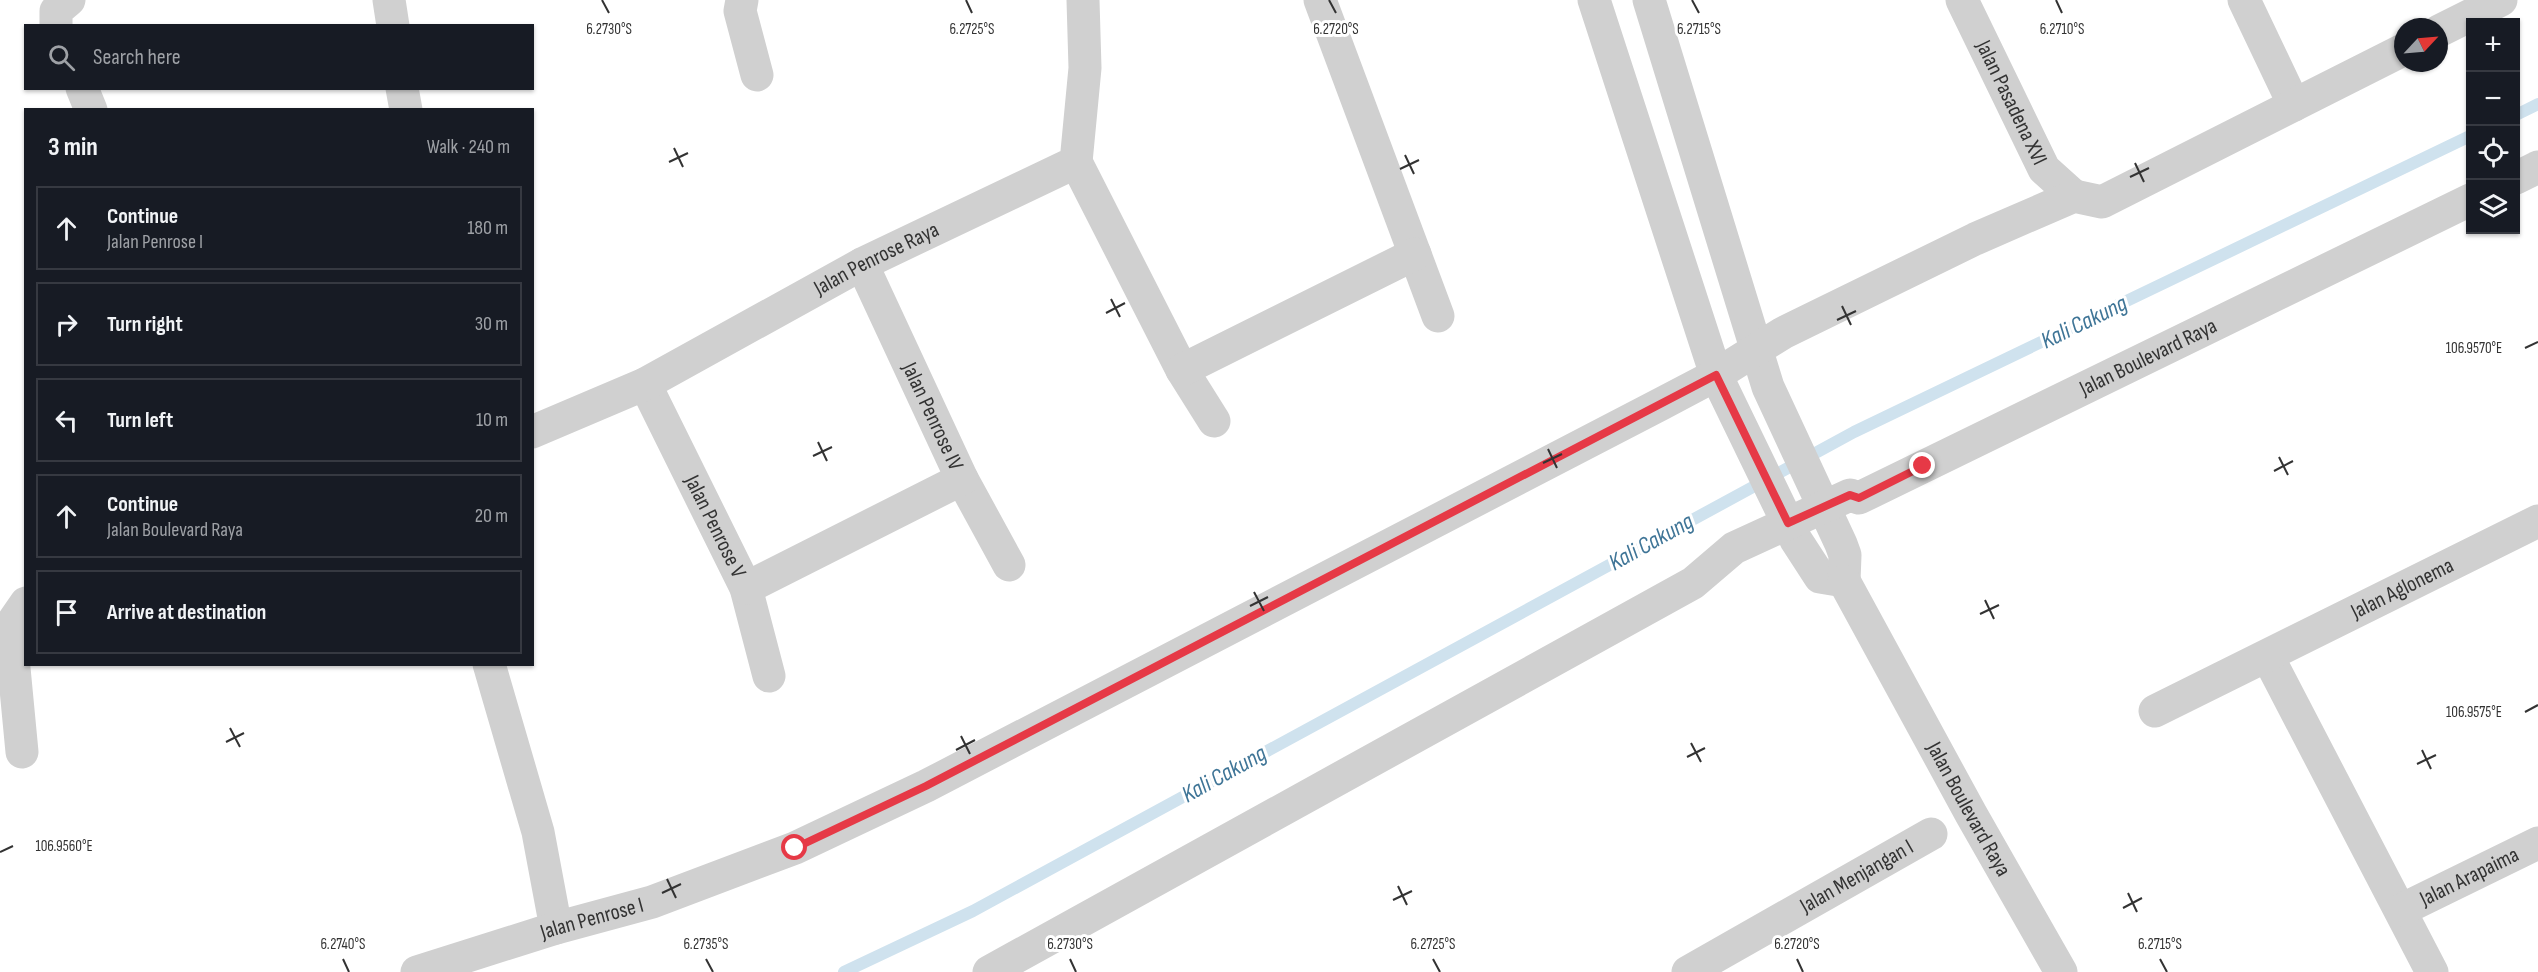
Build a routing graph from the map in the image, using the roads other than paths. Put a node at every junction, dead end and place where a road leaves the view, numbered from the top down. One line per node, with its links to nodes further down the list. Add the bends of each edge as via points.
1 (69, 0): 11 (street, via 56,11)
2 (389, 0): 12 (street)
3 (742, 0): 15 (street, via 740,11)
4 (1083, 0): 21 (street, via 1085,68)
5 (1320, 0): 26 (street)
6 (1594, 0): 31 (street)
7 (1649, 0): 29 (street)
8 (1962, 0): 24 (street, Jalan Pasadena XVI, via 2044,169)
9 (2244, 0): 18 (street)
10 (2501, 0): 13 (street)
11 (56, 24)
12 (393, 24)
13 (2448, 27)
14 (2394, 55): 18 (street)
15 (756, 75)
16 (83, 90): 19 (street)
17 (402, 90): 20 (street)
18 (2295, 105): 24 (street, via 2102,202)
19 (90, 108)
20 (406, 108)
21 (1076, 162): 27 (street, Jalan Penrose Raya); 30 (street)
22 (2538, 167): 23 (street)
23 (2520, 176)
24 (2074, 196): 29 (street, Jalan Penrose I, via 1964,244 1783,333)
25 (2466, 202): 36 (street, Jalan Boulevard Raya, via 1859,498 1850,495)
26 (1415, 254): 28 (street); 30 (street)
27 (862, 264): 32 (street, Jalan Penrose Raya); 35 (street, Jalan Penrose IV)
28 (1438, 316)
29 (1758, 350): 31 (street, Jalan Penrose I); 36 (street, via 1768,387)
30 (1182, 370): 33 (street)
31 (1716, 375): 38 (street); 51 (street, Jalan Penrose I, via 926,786 795,848 652,902)
32 (645, 384): 34 (street, Jalan Penrose Raya); 41 (street, Jalan Penrose V)
33 (1214, 422)
34 (534, 431)
35 (962, 479): 39 (street, Jalan Penrose IV); 41 (street)
36 (1824, 504): 38 (street, Jalan Boulevard Raya); 40 (street, via 1845,555)
37 (2538, 521): 43 (street, Jalan Aglonema)
38 (1788, 523): 40 (street, via 1820,577); 53 (street, Jalan Boulevard Raya, via 1734,548 1693,583)
39 (1009, 565)
40 (1844, 581): 55 (street, Jalan Boulevard Raya)
41 (746, 588): 45 (street, Jalan Penrose V)
42 (24, 606): 47 (street, via 10,626)
43 (2268, 657): 46 (street, Jalan Aglonema); 50 (street)
44 (490, 666): 51 (street, via 538,832)
45 (769, 676)
46 (2155, 711)
47 (22, 752)
48 (1931, 834): 54 (street, Jalan Menjangan I)
49 (2538, 843): 50 (street, Jalan Arapaima)
50 (2401, 910): 56 (street)
51 (556, 928): 52 (street, Jalan Penrose I)
52 (417, 972)
53 (989, 972)
54 (1688, 972)
55 (2061, 972)
56 (2432, 972)

